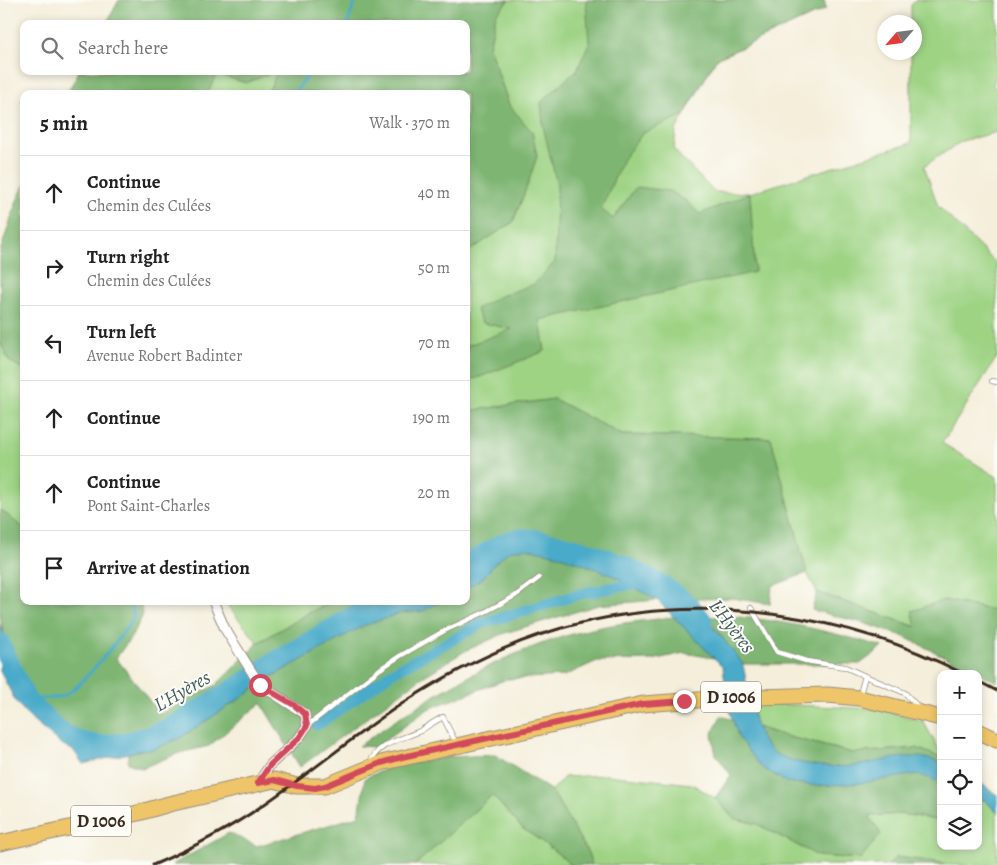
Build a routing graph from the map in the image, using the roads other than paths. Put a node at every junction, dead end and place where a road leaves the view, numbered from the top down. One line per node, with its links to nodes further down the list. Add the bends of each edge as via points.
1 (538, 578): 8 (lane, via 515,596 400,656)
2 (215, 605): 8 (street, via 224,629 260,685 305,714)
3 (751, 608): 4 (lane, via 777,652 806,661 845,667)
4 (865, 676): 5 (lane); 6 (lane, via 904,693)
5 (859, 698): 6 (main road, D 1006); 11 (main road, D 1006, via 808,695 643,704)
6 (925, 714): 7 (main road, D 1006)
7 (937, 717)
8 (307, 726): 13 (street, via 270,765)
9 (982, 733): 10 (main road)
10 (997, 740)
11 (456, 745): 12 (main road, D 1006); 12 (lane, via 443,717 388,744 372,757)
12 (375, 765): 13 (main road, D 1006, via 315,788 274,780)
13 (258, 783): 14 (main road, D 1006)
14 (0, 843)

